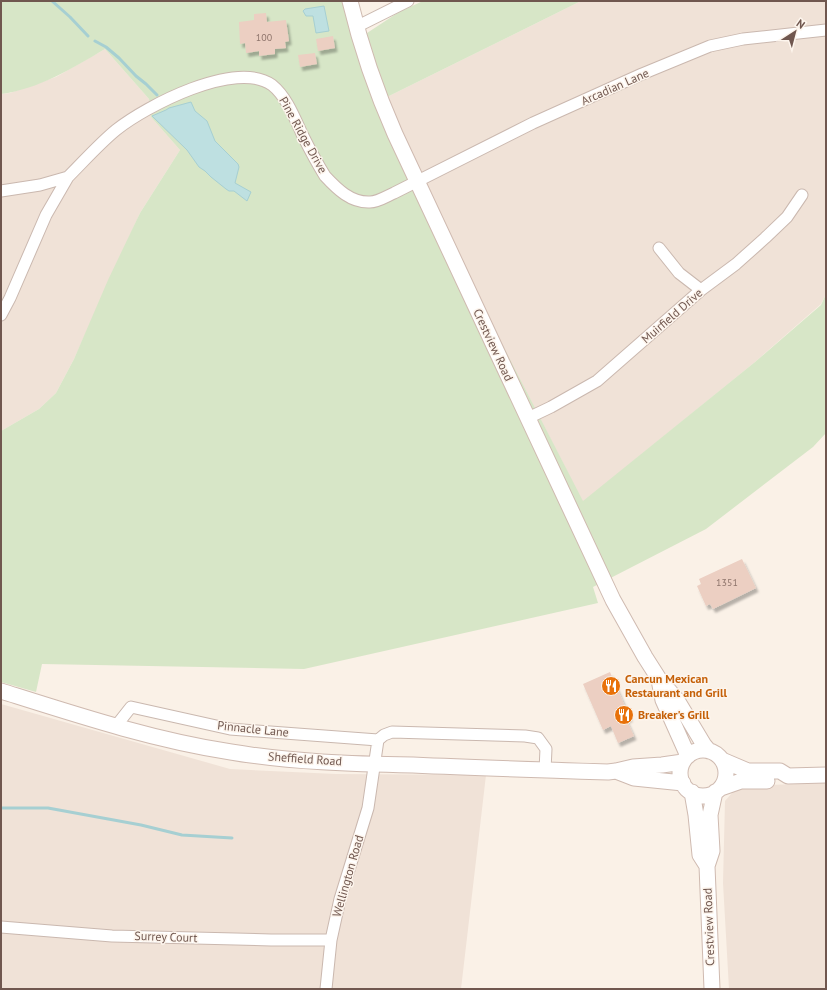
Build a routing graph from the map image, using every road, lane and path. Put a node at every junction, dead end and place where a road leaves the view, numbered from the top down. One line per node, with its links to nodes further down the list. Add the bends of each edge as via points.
1 (350, 1): 3 (street, Crestview Road)
2 (408, 1): 3 (street)
3 (356, 27): 6 (street, Crestview Road, via 382,106)
4 (826, 30): 6 (street, Arcadian Lane, via 743,39 710,46 533,123)
5 (68, 177): 6 (street, Pine Ridge Drive, via 116,130 142,112 195,87 242,78 263,80 277,90 325,176 345,195 357,201 371,202); 7 (street, Pine Ridge Drive, via 40,185); 11 (street, Pine Ridge Drive, via 46,215)
6 (416, 182): 12 (street, Crestview Road)
7 (1, 191)
8 (802, 195): 10 (street, Muirfield Drive, via 787,217 765,238)
9 (659, 248): 10 (street, via 679,273)
10 (701, 290): 12 (street, Muirfield Drive, via 597,381)
11 (1, 315)
12 (528, 418): 13 (street, Crestview Road, via 613,600)
13 (659, 679): 17 (street, Crestview Road, via 677,700 704,745); 18 (street, Crestview Road, via 663,700)
14 (1, 692): 15 (street, Sheffield Road)
15 (116, 726): 16 (street, Pinnacle Lane, via 132,707 230,729); 19 (street, Sheffield Road, via 193,746 232,753)
16 (378, 740): 19 (street); 20 (street, Pinnacle Lane, via 392,732 538,738 546,749)
17 (716, 755): 18 (street, via 702,750 694,752); 23 (street, via 748,771 780,772); 25 (street, via 725,766 726,774 725,781)
18 (686, 759): 21 (street, Sheffield Road); 24 (street, via 681,776)
19 (375, 764): 20 (street, Sheffield Road); 28 (street, Wellington Road, via 368,808 340,899)
20 (545, 770): 21 (street, Sheffield Road)
21 (616, 771): 24 (street, Sheffield Road, via 634,778)
22 (826, 775): 23 (street)
23 (788, 776): 25 (street, via 782,782 741,781)
24 (688, 788): 25 (street, via 701,796); 26 (street, Crestview Road, via 696,815 700,855)
25 (718, 790): 26 (street, Crestview Road, via 710,815 712,851)
26 (707, 866): 30 (street, Crestview Road)
27 (1, 927): 28 (street, Surrey Court, via 112,936)
28 (331, 940): 29 (street, Wellington Road)
29 (326, 989)
30 (712, 989)

